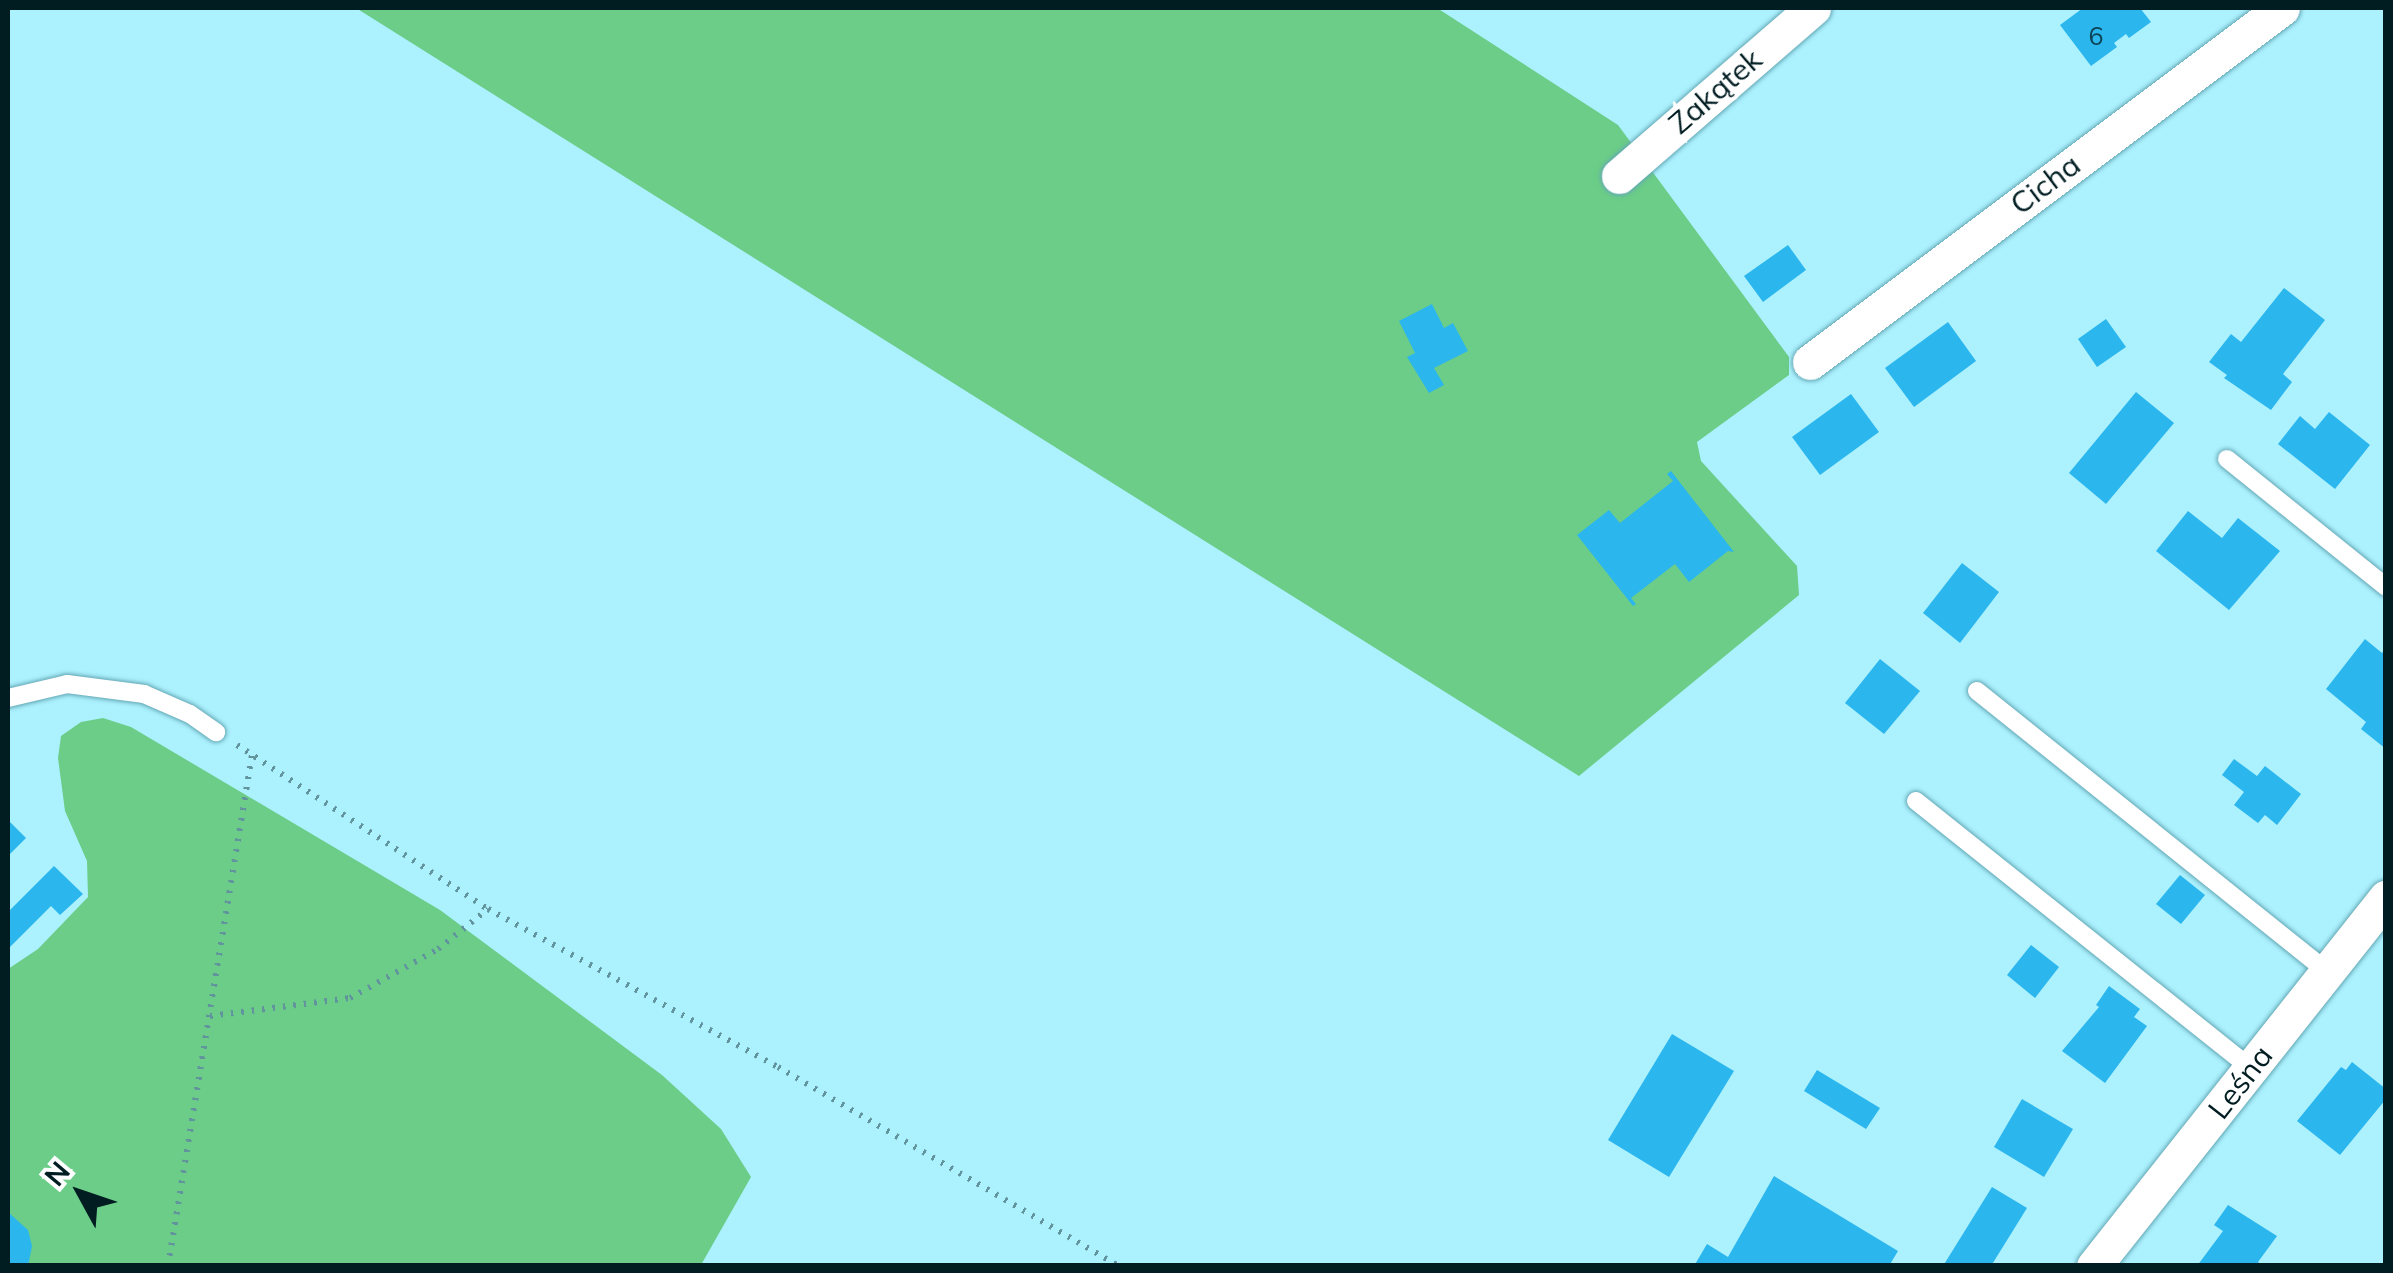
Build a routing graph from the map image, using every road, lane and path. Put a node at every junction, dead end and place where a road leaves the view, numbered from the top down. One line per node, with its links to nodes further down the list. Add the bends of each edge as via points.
1 (1812, 8): 3 (street, Zakątek)
2 (2282, 8): 4 (street, Cicha)
3 (1619, 176)
4 (1810, 362)
5 (2227, 459): 6 (lane)
6 (2386, 588)
7 (1978, 691): 14 (lane)
8 (8, 698): 9 (lane, via 67,684 144,694)
9 (216, 732): 10 (path)
10 (252, 755): 13 (path); 15 (path)
11 (1916, 801): 16 (lane)
12 (2386, 898): 14 (street, Leśna)
13 (488, 908): 15 (path, via 438,949 350,998); 18 (path, via 778,1067)
14 (2327, 971): 16 (street, Leśna)
15 (210, 1016): 17 (path)
16 (2250, 1068): 19 (street, Leśna)
17 (168, 1266)
18 (1118, 1266)
19 (2094, 1266)

